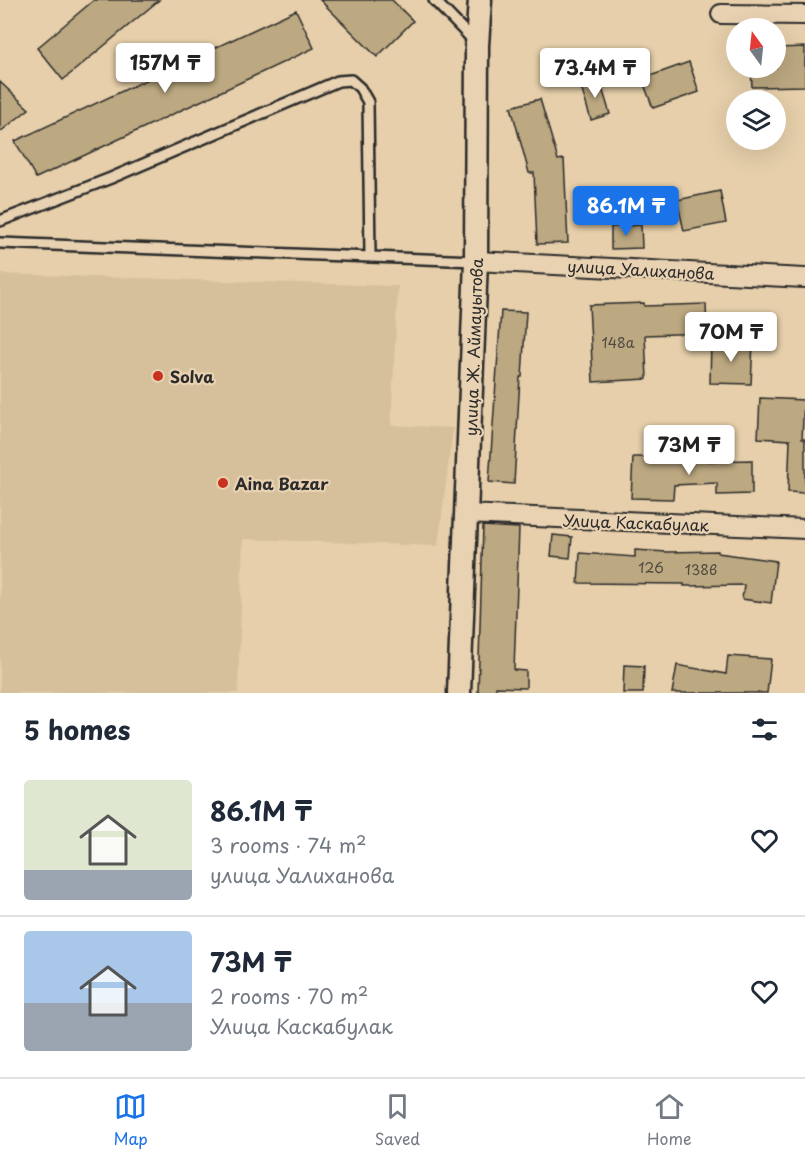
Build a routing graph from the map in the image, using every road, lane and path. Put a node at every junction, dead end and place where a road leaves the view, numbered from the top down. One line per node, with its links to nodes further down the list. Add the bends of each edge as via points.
1 (434, 0): 5 (lane)
2 (480, 0): 5 (street, улица Ж. Аймауытова)
3 (721, 14): 4 (street)
4 (805, 15)
5 (477, 45): 9 (street, улица Ж. Аймауытова)
6 (0, 221): 8 (lane, via 339,81 351,80 368,102)
7 (0, 243): 8 (lane)
8 (370, 256): 9 (lane)
9 (476, 261): 10 (street, улица Уалиханова); 11 (street, улица Ж. Аймауытова)
10 (805, 278)
11 (466, 514): 12 (street, Улица Каскабулак); 13 (street, улица Ж. Аймауытова)
12 (805, 529)
13 (459, 693)

